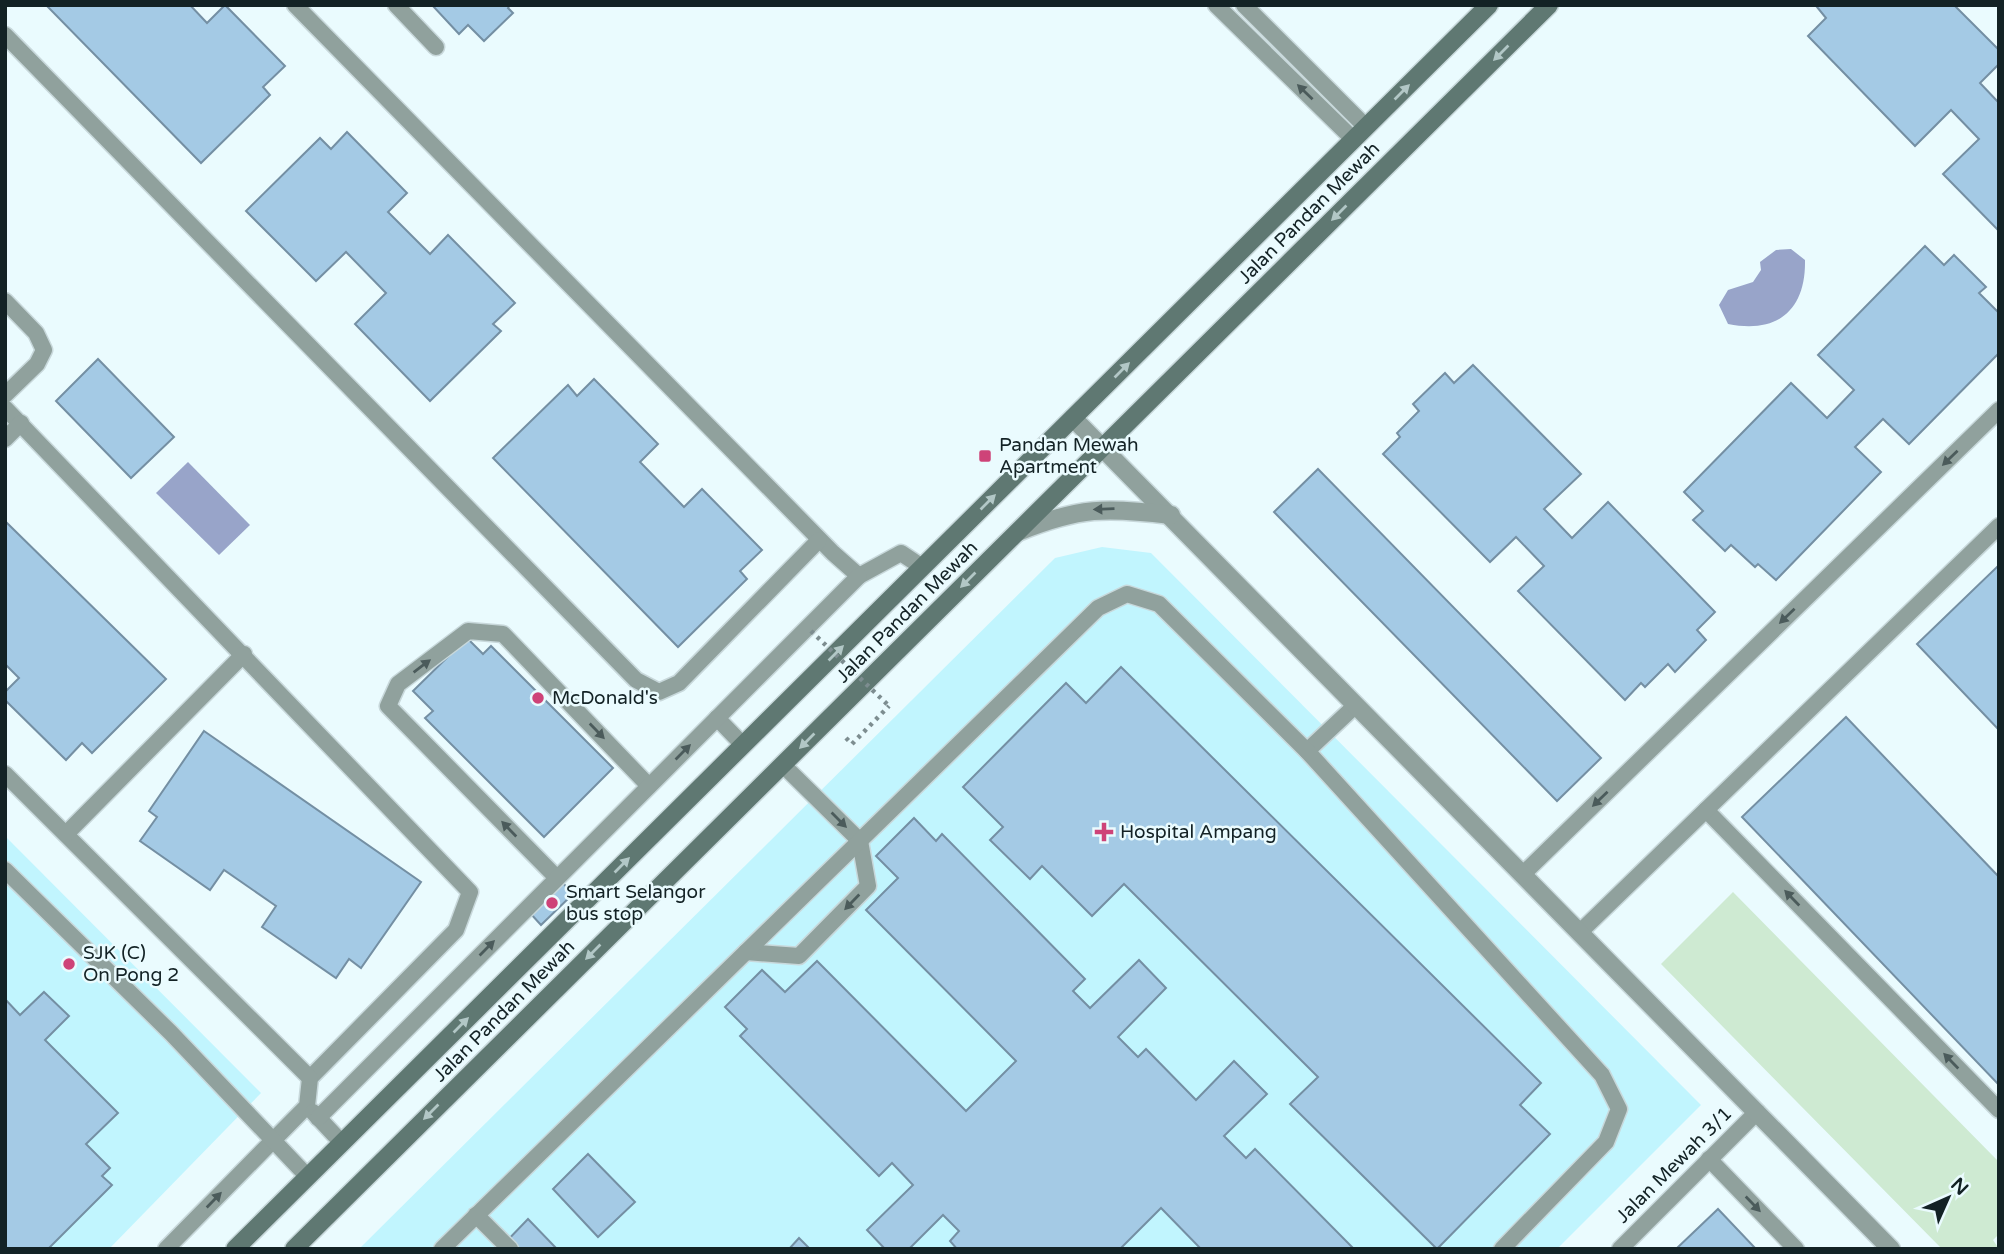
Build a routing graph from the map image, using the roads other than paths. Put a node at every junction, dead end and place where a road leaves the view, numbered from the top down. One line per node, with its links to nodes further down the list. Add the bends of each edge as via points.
1 (295, 5): 21 (lane)
2 (396, 5): 8 (lane)
3 (1216, 5): 9 (lane, one-way to 3)
4 (1244, 5): 9 (lane)
5 (1489, 5): 9 (main road, Jalan Pandan Mewah, one-way to 5)
6 (1549, 5): 17 (main road, Jalan Pandan Mewah, one-way to 17)
7 (5, 34): 21 (lane, via 636,680 659,692 678,683)
8 (436, 47)
9 (1360, 133): 14 (main road, Jalan Pandan Mewah, one-way to 9)
10 (5, 301): 11 (lane, via 36,333 44,350 37,364)
11 (5, 395)
12 (5, 408): 15 (lane)
13 (1999, 410): 36 (lane, one-way to 36)
14 (1073, 418): 17 (street); 22 (main road, Jalan Pandan Mewah, one-way to 14)
15 (22, 424): 16 (lane); 24 (lane)
16 (5, 439)
17 (1102, 448): 18 (street); 20 (main road, Jalan Pandan Mewah)
18 (1171, 515): 20 (street, one-way to 20, via 1082,510); 25 (street)
19 (1999, 526): 32 (lane)
20 (1017, 532): 29 (main road, Jalan Pandan Mewah, one-way to 29)
21 (819, 540): 23 (lane)
22 (922, 568): 23 (lane, via 901,553); 27 (main road, Jalan Pandan Mewah, one-way to 22)
23 (859, 576): 26 (lane)
24 (244, 654): 33 (lane); 40 (lane, via 470,892 456,930)
25 (1356, 705): 28 (lane); 36 (street)
26 (717, 718): 27 (lane); 31 (lane, one-way to 26)
27 (743, 745): 46 (main road, Jalan Pandan Mewah, one-way to 27)
28 (1307, 751): 34 (lane, via 1159,604 1128,594 1098,608); 55 (lane, via 1602,1075 1619,1109 1606,1142)
29 (783, 765): 34 (lane, one-way to 34); 52 (main road, Jalan Pandan Mewah, one-way to 52)
30 (5, 774): 33 (lane)
31 (649, 786): 37 (lane); 37 (lane, one-way to 31, via 388,706 398,684 468,631 503,634)
32 (1706, 810): 38 (lane); 42 (lane, one-way to 32)
33 (66, 834): 40 (lane)
34 (860, 841): 39 (lane); 39 (lane, one-way to 39, via 868,886 799,956)
35 (5, 870): 45 (lane)
36 (1522, 875): 38 (street)
37 (557, 878): 44 (lane, one-way to 37)
38 (1579, 933): 43 (street)
39 (746, 952): 49 (lane)
40 (310, 1078): 41 (lane)
41 (307, 1106): 44 (lane); 45 (lane)
42 (1999, 1110)
43 (1757, 1112): 47 (lane, Jalan Mewah 3/1); 58 (street)
44 (318, 1118): 46 (lane)
45 (274, 1139): 48 (lane); 50 (lane, one-way to 45)
46 (342, 1143): 48 (main road, Jalan Pandan Mewah)
47 (1709, 1159): 56 (lane, Jalan Mewah 3/1); 57 (lane, one-way to 57)
48 (308, 1177): 51 (main road, Jalan Pandan Mewah)
49 (476, 1215): 53 (lane); 54 (lane)
50 (166, 1249)
51 (235, 1249)
52 (294, 1249)
53 (442, 1249)
54 (510, 1249)
55 (1502, 1249)
56 (1620, 1249)
57 (1796, 1249)
58 (1891, 1249)

